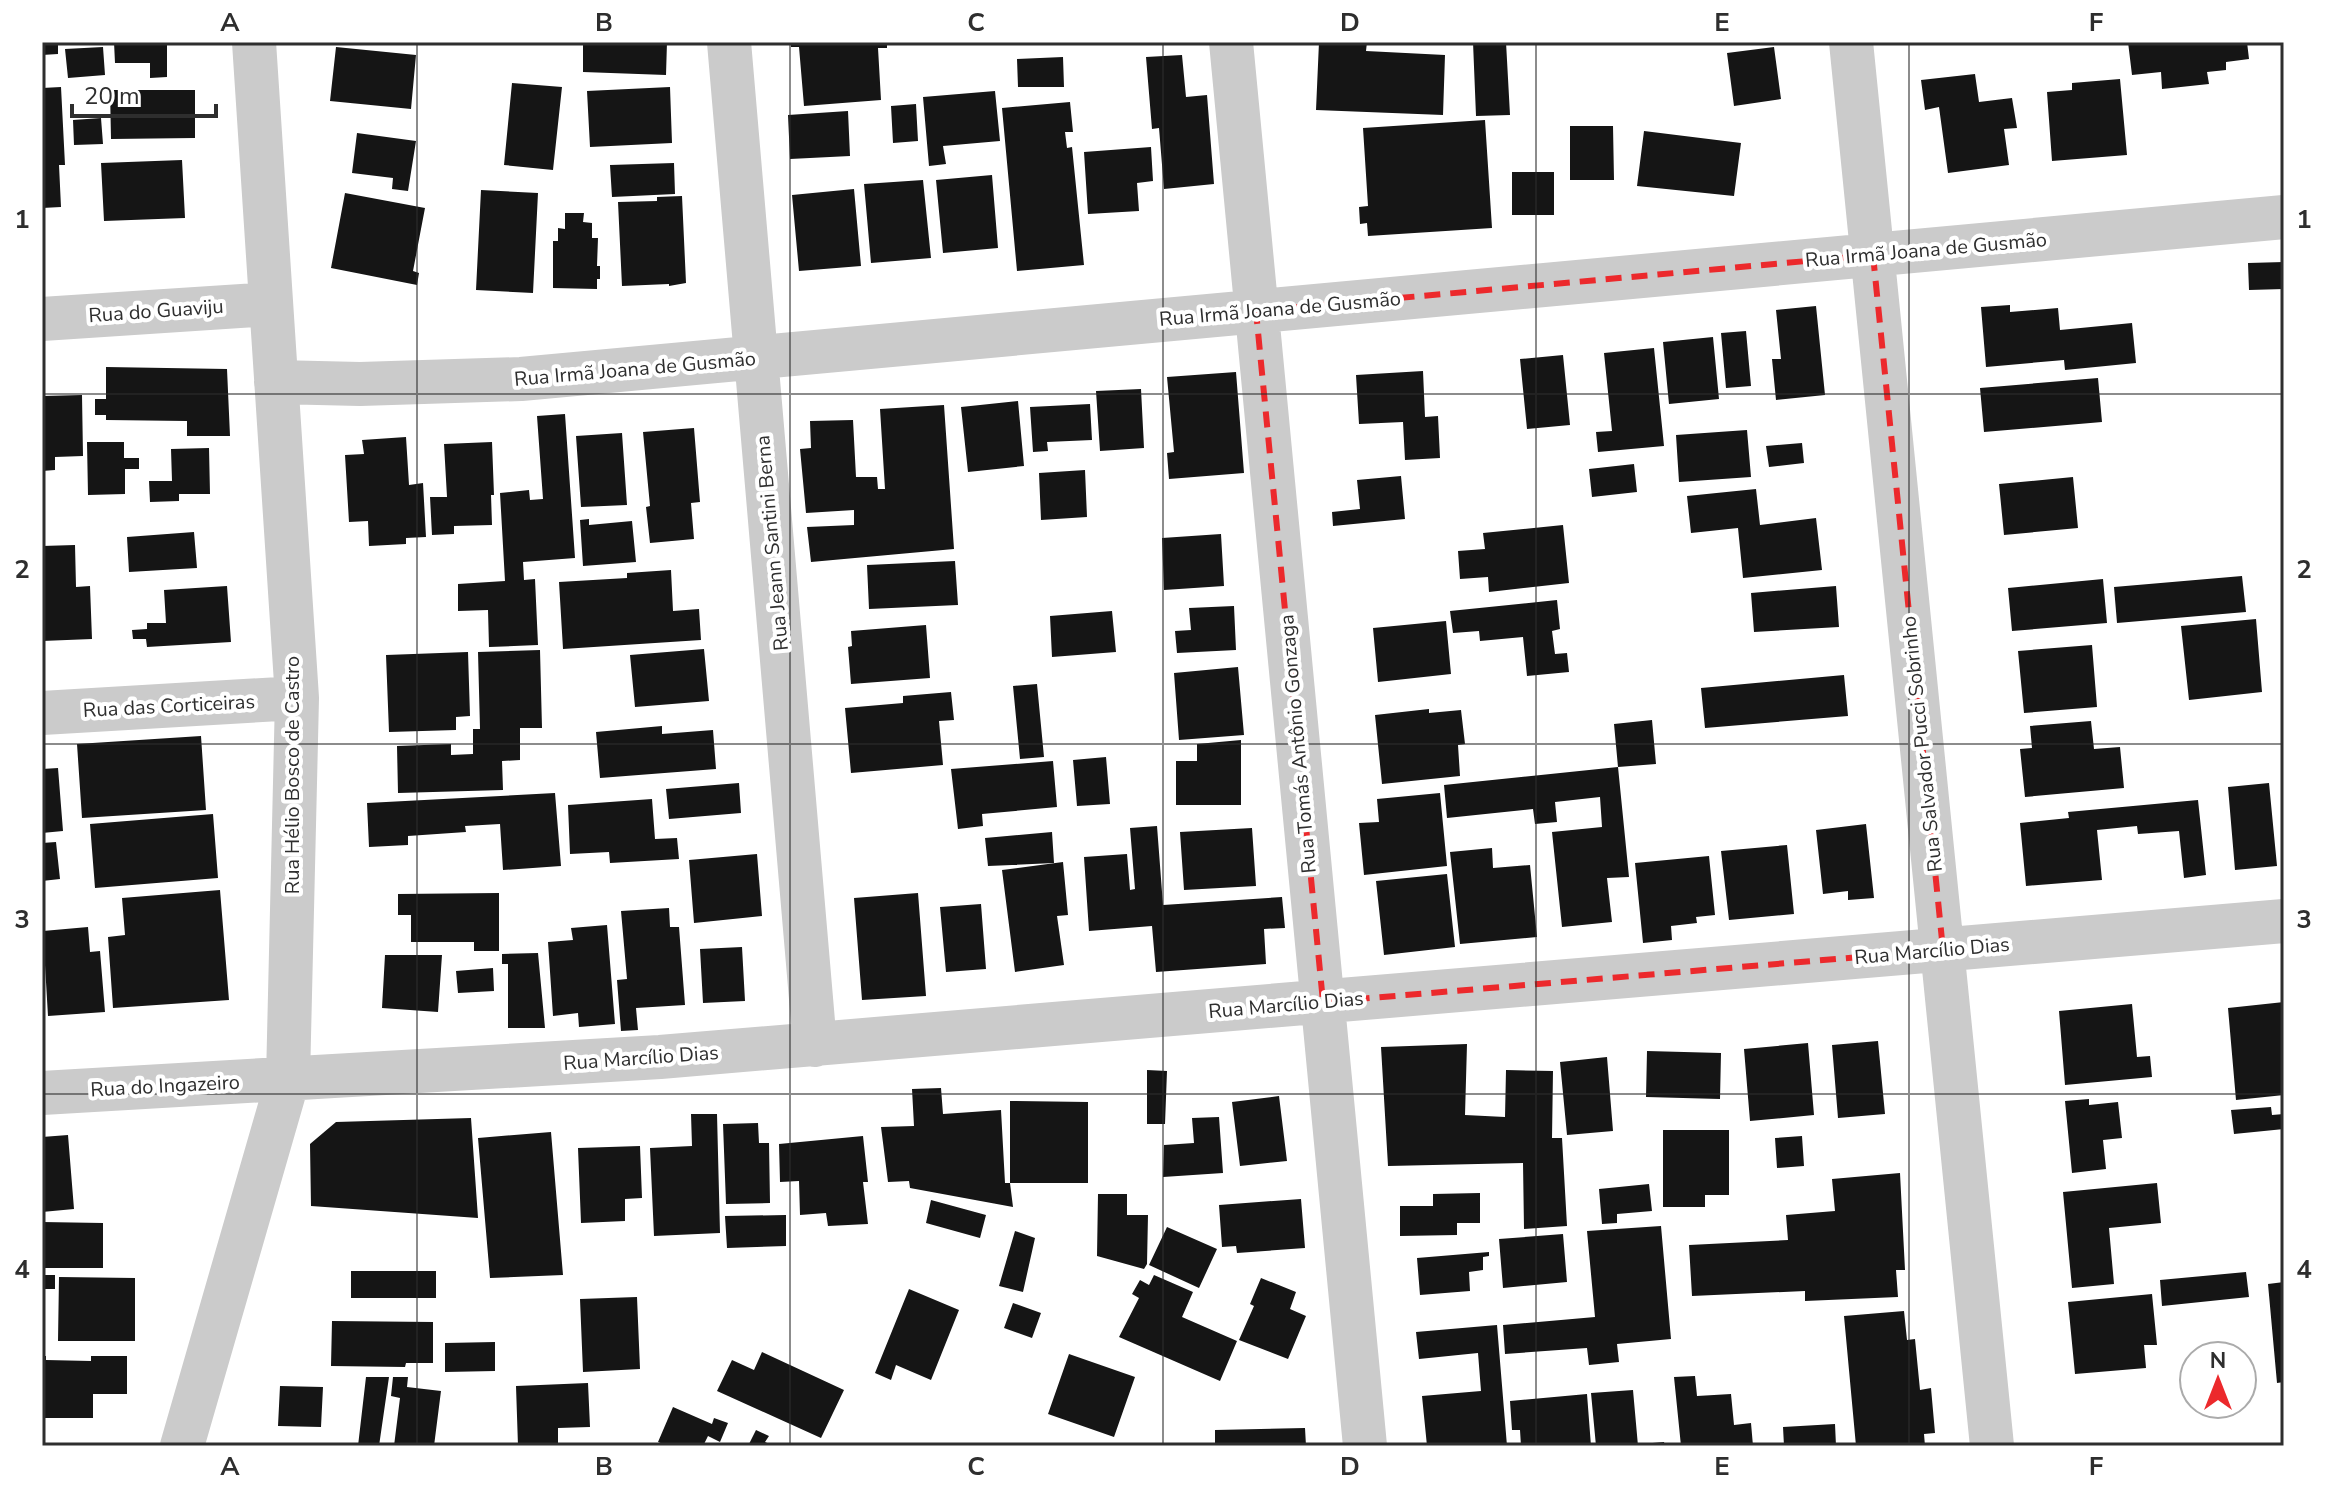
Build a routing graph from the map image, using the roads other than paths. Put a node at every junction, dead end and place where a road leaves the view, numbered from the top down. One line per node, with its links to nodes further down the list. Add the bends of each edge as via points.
1 (254, 42): 7 (street, Rua Hélio Bosco de Castro)
2 (729, 42): 10 (street, Rua Jeann Santini Berna)
3 (1231, 42): 8 (street, Rua Tomás Antônio Gonzaga)
4 (1851, 42): 6 (street, Rua Salvador Pucci Sobrinho)
5 (2284, 217): 6 (street, Rua Irmã Joana de Gusmão)
6 (1873, 255): 8 (street, Rua Irmã Joana de Gusmão); 15 (street, Rua Salvador Pucci Sobrinho)
7 (271, 304): 9 (street, Rua do Guaviju); 11 (street, Rua Hélio Bosco de Castro)
8 (1256, 311): 10 (street, Rua Irmã Joana de Gusmão); 16 (street, Rua Tomás Antônio Gonzaga)
9 (42, 319)
10 (756, 358): 11 (street, Rua Irmã Joana de Gusmão, via 457,383); 17 (street, Rua Jeann Santini Berna)
11 (276, 382): 12 (street, Rua Hélio Bosco de Castro)
12 (297, 698): 13 (street, Rua das Corticeiras); 18 (street, Rua Hélio Bosco de Castro)
13 (42, 713)
14 (2284, 921): 15 (street, Rua Marcílio Dias)
15 (1943, 950): 16 (street, Rua Marcílio Dias); 22 (street, Rua Salvador Pucci Sobrinho)
16 (1323, 1002): 17 (street, Rua Marcílio Dias); 21 (street, Rua Tomás Antônio Gonzaga)
17 (815, 1045): 18 (street, Rua Marcílio Dias)
18 (288, 1079): 19 (street, Rua do Ingazeiro); 20 (street, Rua Hélio Bosco de Castro)
19 (42, 1093)
20 (182, 1446)
21 (1365, 1446)
22 (1992, 1446)

